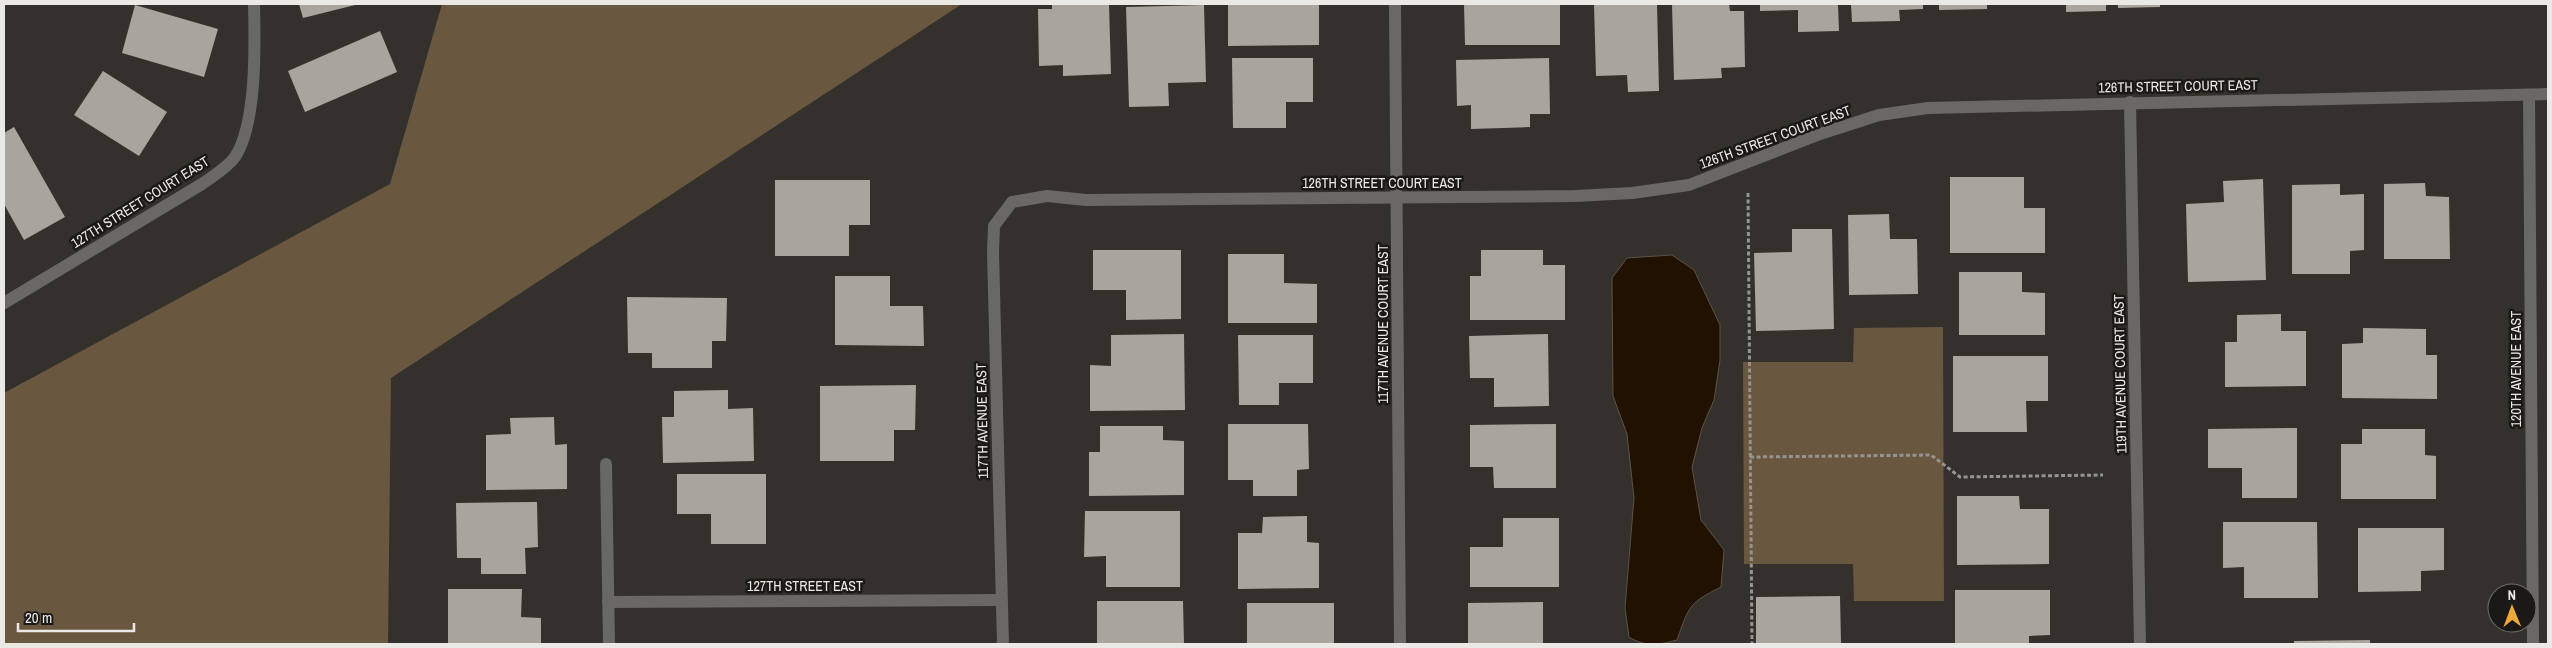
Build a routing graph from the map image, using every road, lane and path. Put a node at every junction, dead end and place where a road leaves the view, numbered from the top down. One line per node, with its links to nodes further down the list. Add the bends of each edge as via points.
1 (254, 4): 9 (street, 127TH STREET COURT EAST, via 254,66 246,130 235,156 202,184)
2 (1396, 4): 7 (street, 117TH AVENUE COURT EAST)
3 (2529, 94): 4 (street, 126TH STREET COURT EAST); 5 (street, 126TH STREET COURT EAST); 20 (street, 120TH AVENUE EAST)
4 (2548, 94)
5 (2130, 102): 7 (street, 126TH STREET COURT EAST, via 1928,108 1879,115 1820,134 1690,185 1632,193); 19 (street, 119TH AVENUE COURT EAST)
6 (1748, 193): 10 (path)
7 (1396, 198): 8 (street, 126TH STREET COURT EAST, via 1086,200 1047,196); 17 (street, 117TH AVENUE COURT EAST)
8 (1012, 202): 13 (street, 117TH AVENUE EAST, via 994,226 993,252)
9 (4, 303)
10 (1750, 456): 12 (path, via 1932,455 1960,477); 18 (path)
11 (606, 464): 14 (street)
12 (2104, 475)
13 (1001, 600): 14 (street, 127TH STREET EAST); 16 (street, 117TH AVENUE EAST)
14 (608, 602): 15 (street)
15 (608, 644)
16 (1003, 644)
17 (1400, 644)
18 (1752, 644)
19 (2140, 644)
20 (2533, 644)

